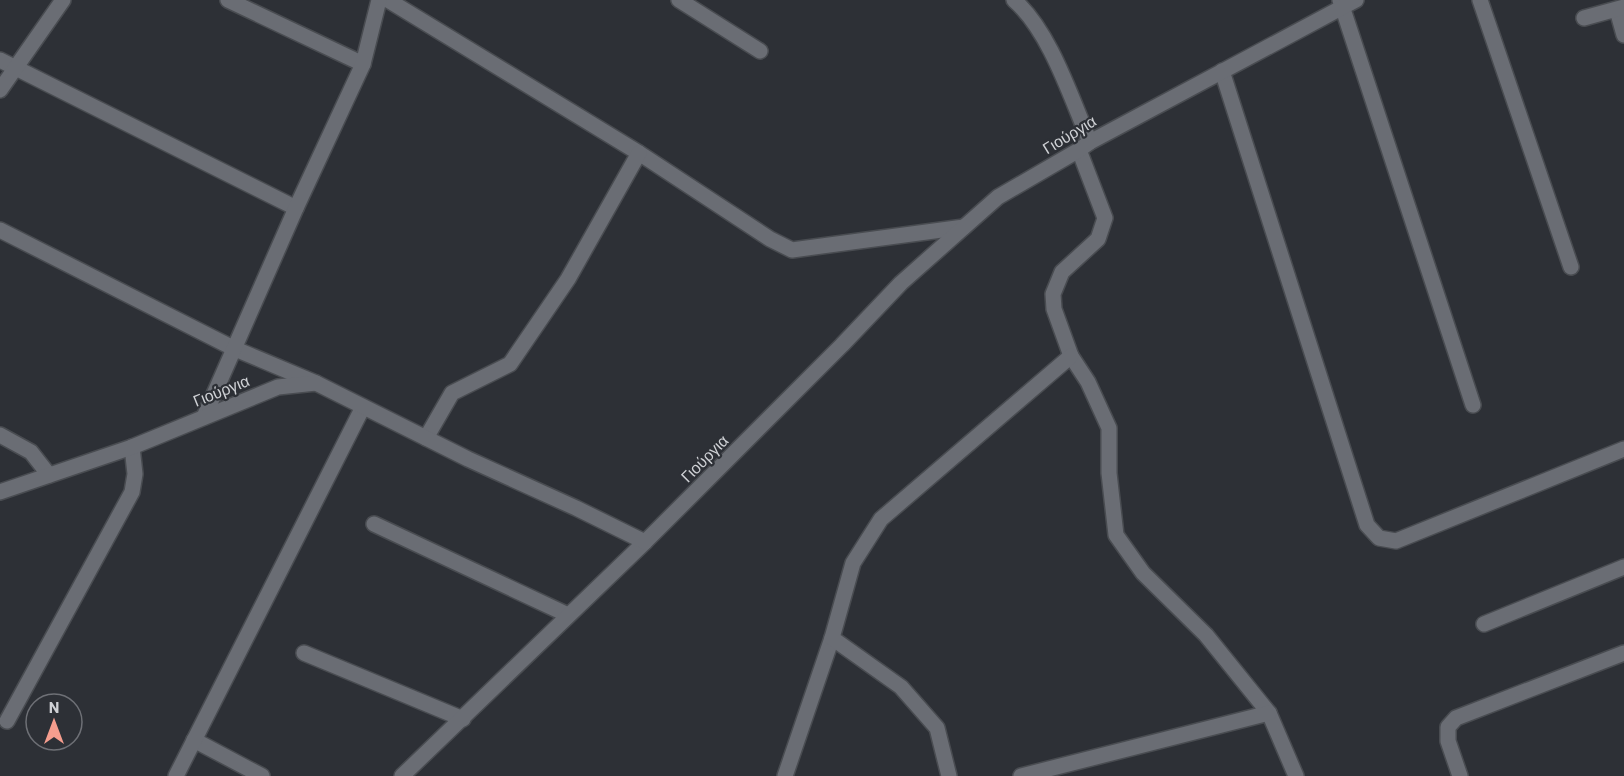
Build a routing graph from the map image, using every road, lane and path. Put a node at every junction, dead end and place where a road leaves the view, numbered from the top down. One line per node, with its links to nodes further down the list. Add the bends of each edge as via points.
1 (63, 0): 15 (street)
2 (228, 0): 14 (street)
3 (379, 0): 14 (street)
4 (388, 0): 19 (street)
5 (679, 0): 12 (street)
6 (1014, 0): 18 (street, via 1027,11 1047,42)
7 (1480, 0): 23 (street)
8 (1347, 2): 16 (street, Γιούργια); 27 (street)
9 (1621, 8): 10 (street); 11 (street)
10 (1584, 18)
11 (1624, 35)
12 (760, 51)
13 (0, 60): 15 (street)
14 (363, 64): 20 (street)
15 (15, 67): 17 (street); 20 (street)
16 (1222, 71): 18 (street, Γιούργια); 33 (street, via 1367,525 1379,538 1396,541)
17 (0, 90)
18 (1084, 146): 21 (street, Γιούργια, via 998,197); 25 (street, via 1105,218 1098,239 1062,272 1053,294 1054,309)
19 (639, 153): 21 (street, via 792,250); 31 (street, via 568,279 510,364 452,393)
20 (296, 208): 24 (street)
21 (964, 227): 37 (street, Γιούργια, via 901,283)
22 (0, 230): 24 (street)
23 (1570, 267)
24 (233, 348): 26 (street); 29 (street)
25 (1071, 356): 41 (street, via 881,519 853,563); 44 (street, via 1109,428 1116,535 1143,573 1206,635)
26 (316, 383): 28 (street); 29 (street, Γιούργια, via 278,387)
27 (1473, 405)
28 (363, 407): 31 (street); 47 (street)
29 (204, 417): 32 (street, Γιούργια)
30 (0, 435): 34 (street, via 31,452)
31 (426, 438): 37 (street)
32 (132, 447): 34 (street, Γιούργια); 46 (street, via 132,492)
33 (1624, 449)
34 (49, 475): 35 (street, Γιούργια)
35 (0, 492)
36 (374, 524): 39 (street)
37 (645, 542): 39 (street, Γιούργια)
38 (1624, 567): 40 (street)
39 (568, 615): 45 (street, Γιούργια)
40 (1484, 624)
41 (832, 638): 51 (street); 52 (street, via 901,687 937,728)
42 (304, 653): 45 (street)
43 (1624, 653): 55 (street, via 1456,718 1448,727 1448,734)
44 (1269, 713): 53 (street); 54 (street)
45 (463, 719): 50 (street, Γιούργια)
46 (7, 721)
47 (194, 740): 48 (street); 49 (street)
48 (176, 776)
49 (262, 776)
50 (402, 776)
51 (785, 776)
52 (949, 776)
53 (1021, 776)
54 (1296, 776)
55 (1460, 776)

